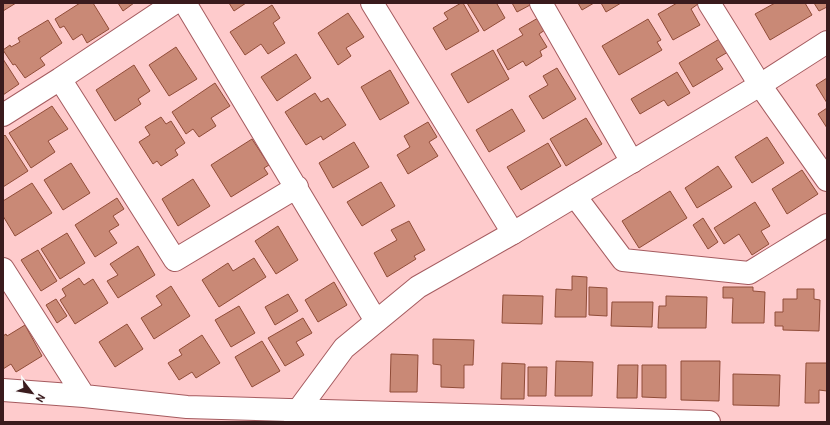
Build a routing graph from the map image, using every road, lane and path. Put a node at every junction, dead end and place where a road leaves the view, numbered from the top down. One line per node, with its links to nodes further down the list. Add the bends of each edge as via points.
1 (174, 3): 7 (street)
2 (185, 3): 12 (street)
3 (372, 3): 15 (street)
4 (541, 3): 10 (street)
5 (709, 3): 8 (street)
6 (827, 42): 8 (street)
7 (60, 79): 9 (street); 12 (street, via 175,260)
8 (760, 85): 10 (street); 11 (street)
9 (3, 114)
10 (632, 162): 13 (street)
11 (827, 180)
12 (297, 187): 17 (street)
13 (575, 196): 14 (street, via 623,260 749,273); 15 (street)
14 (827, 225)
15 (513, 233): 17 (street, via 418,287)
16 (3, 269): 19 (street)
17 (376, 321): 20 (street, via 344,348 299,409)
18 (3, 390): 19 (street)
19 (84, 396): 20 (street)
20 (297, 416): 21 (street)
21 (708, 422)

